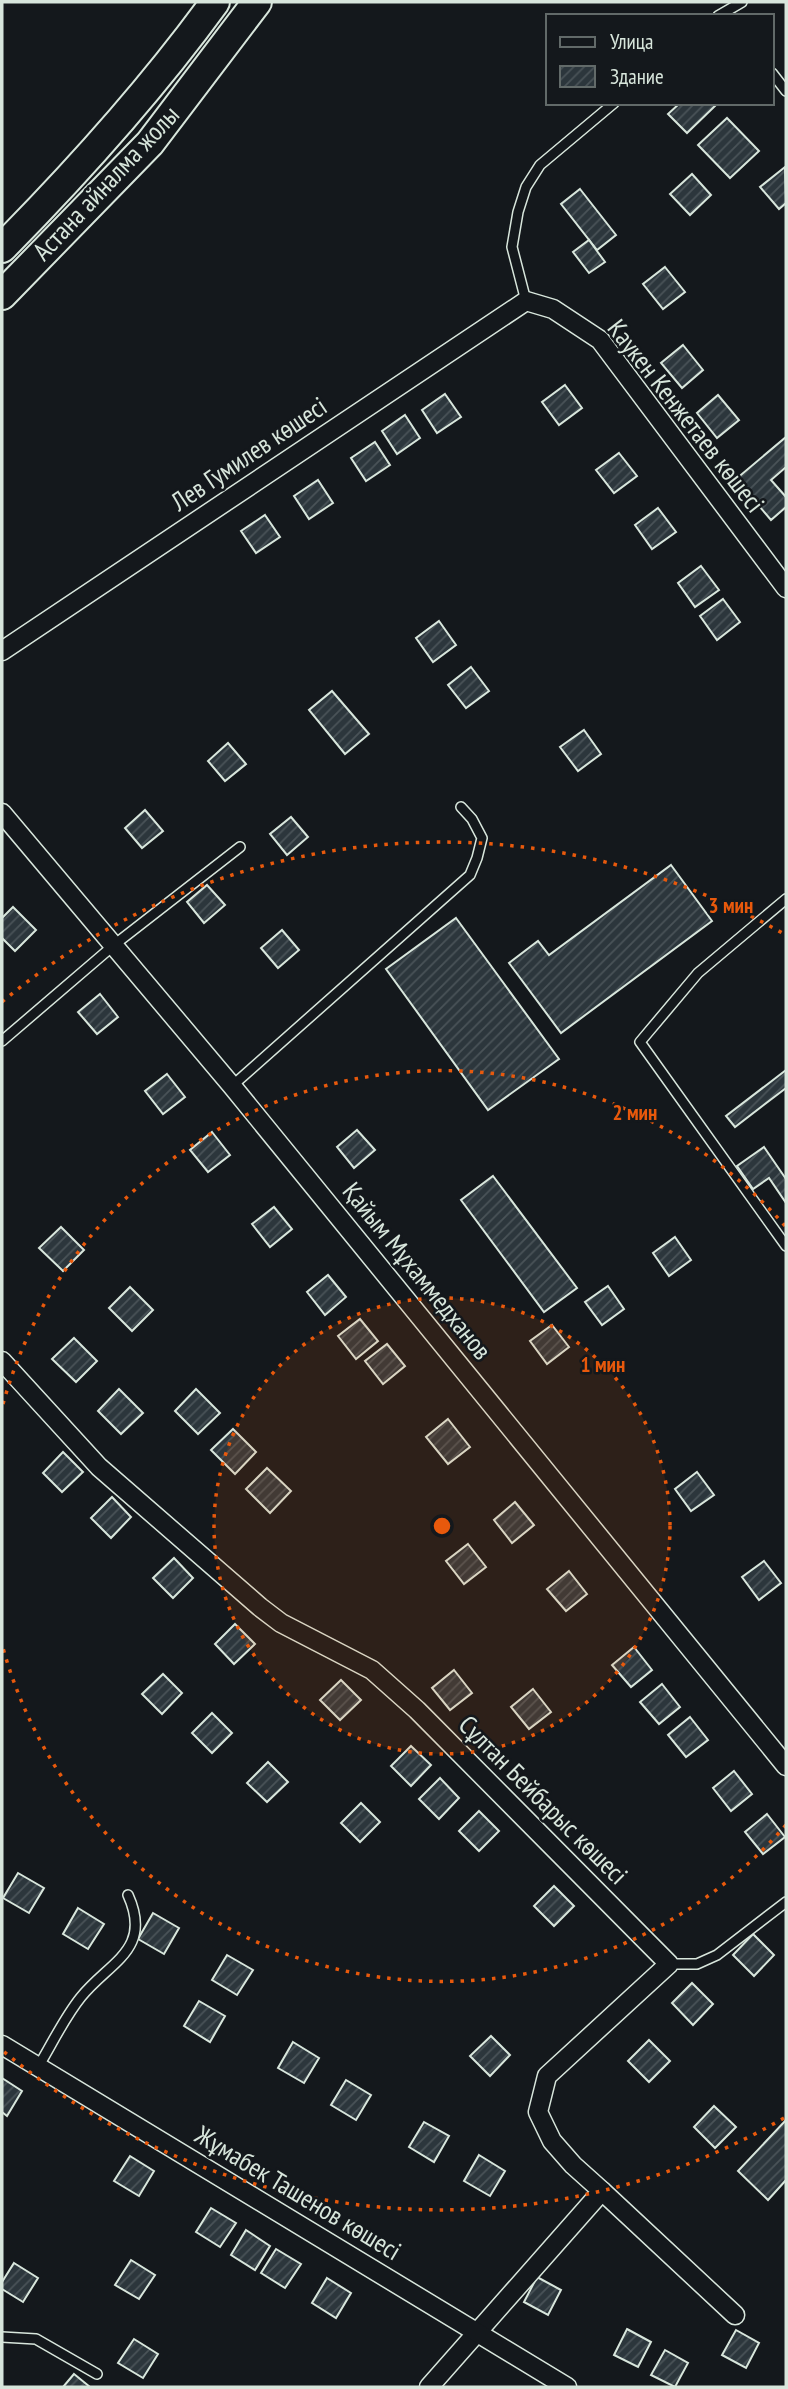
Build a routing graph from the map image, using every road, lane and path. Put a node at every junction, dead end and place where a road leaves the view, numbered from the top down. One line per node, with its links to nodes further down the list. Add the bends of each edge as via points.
1 (215, 2): 8 (highway, Астана айналма жолы, via 78,170)
2 (257, 2): 9 (highway, Астана айналма жолы, via 150,143)
3 (742, 2): 4 (lane)
4 (723, 14)
5 (774, 76): 6 (lane)
6 (786, 91)
7 (612, 105): 10 (lane, via 540,165 526,187 512,247)
8 (2, 248)
9 (2, 295)
10 (526, 301): 11 (street, Каукен Кенжетаев көшесі, via 553,309 600,340); 12 (street, Лев Гумилев көшесі)
11 (786, 588)
12 (2, 651)
13 (461, 807): 19 (lane, via 482,838 470,875)
14 (2, 813): 17 (street, Қайым Мұхаммедханов)
15 (240, 847): 17 (lane)
16 (786, 899): 20 (lane, via 698,973 640,1042)
17 (114, 945): 18 (lane); 19 (street, Қайым Мұхаммедханов)
18 (2, 1041)
19 (232, 1086): 22 (street, Қайым Мұхаммедханов)
20 (786, 1246)
21 (2, 1361): 25 (street, Сұлтан Бейбарыс көшесі, via 99,1468 260,1607 281,1623 372,1670 417,1710)
22 (786, 1766)
23 (128, 1895): 27 (lane, via 137,1923 125,1954 79,2000)
24 (786, 1902): 25 (lane, via 717,1955 697,1964)
25 (669, 1964): 28 (street, via 547,2076 538,2112 552,2141)
26 (2, 2045): 27 (street, Жұмабек Ташенов көшесі)
27 (38, 2067): 30 (street, Жұмабек Ташенов көшесі)
28 (602, 2191): 29 (street); 30 (street)
29 (735, 2315)
30 (478, 2331): 33 (street); 34 (street, Жұмабек Ташенов көшесі)
31 (2, 2337): 32 (lane, via 36,2339)
32 (97, 2375)
33 (429, 2387)
34 (567, 2387)

